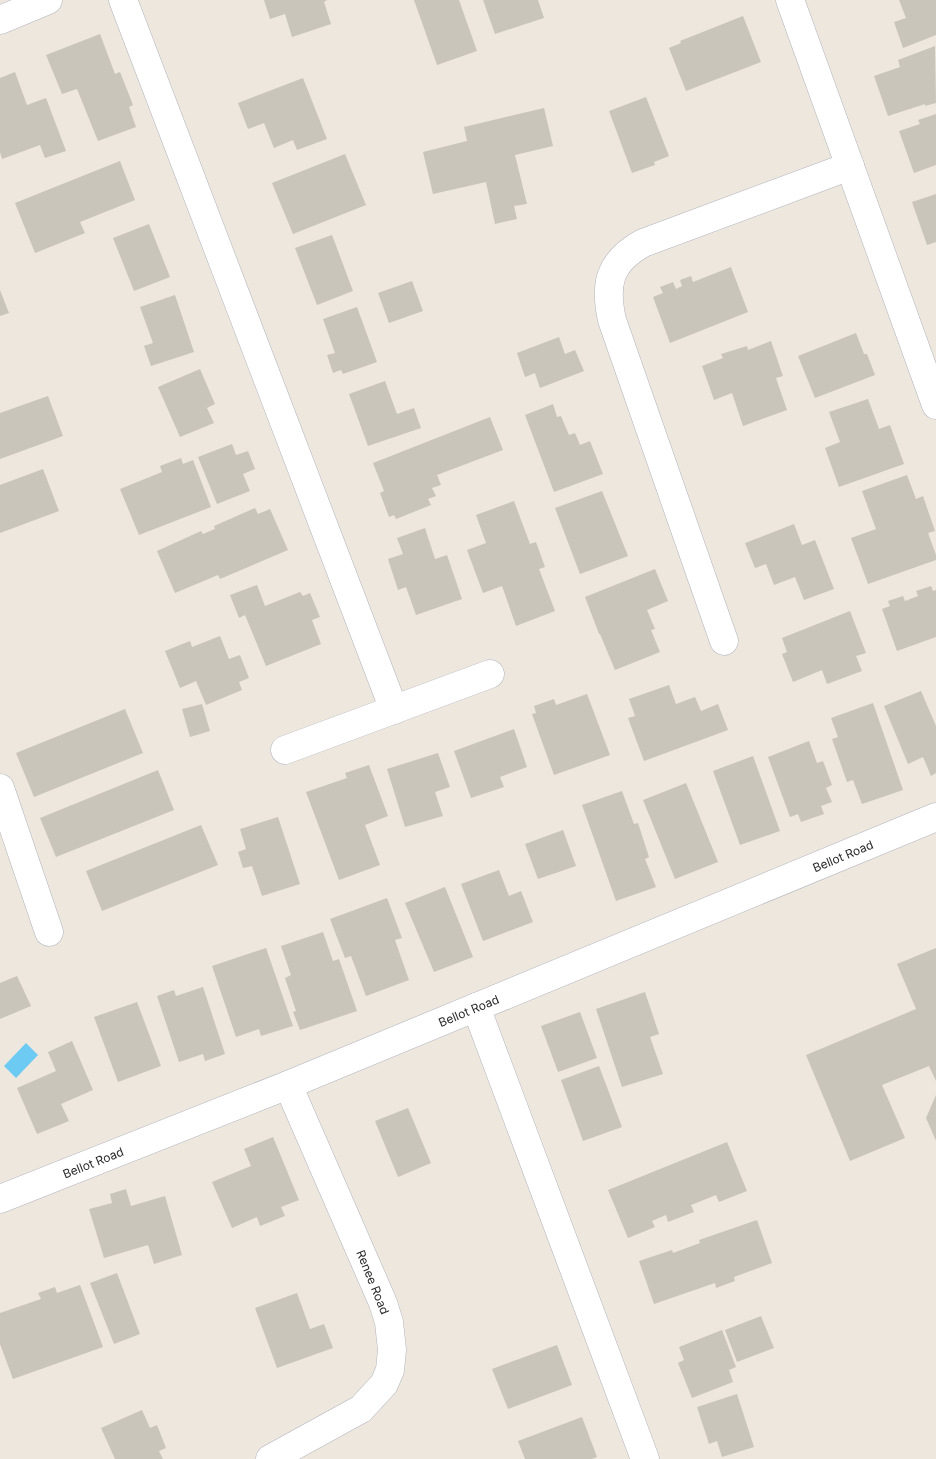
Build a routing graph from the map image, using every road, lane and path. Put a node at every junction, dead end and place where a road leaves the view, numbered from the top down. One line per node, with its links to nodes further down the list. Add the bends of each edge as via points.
1 (48, 0): 4 (street)
2 (123, 0): 9 (street)
3 (790, 0): 5 (street)
4 (0, 20)
5 (850, 166): 6 (street); 7 (street, via 643,243 619,262 608,284 612,320)
6 (936, 405)
7 (724, 640)
8 (490, 674): 9 (street)
9 (394, 710): 10 (street)
10 (285, 750)
11 (0, 788): 13 (street)
12 (936, 817): 14 (street, Bellot Road)
13 (49, 932)
14 (476, 1007): 15 (street, Bellot Road); 18 (street)
15 (288, 1085): 16 (street, Bellot Road); 17 (street, Renee Road, via 383,1304 392,1350 390,1370 384,1384 361,1409)
16 (0, 1199)
17 (270, 1459)
18 (645, 1459)

